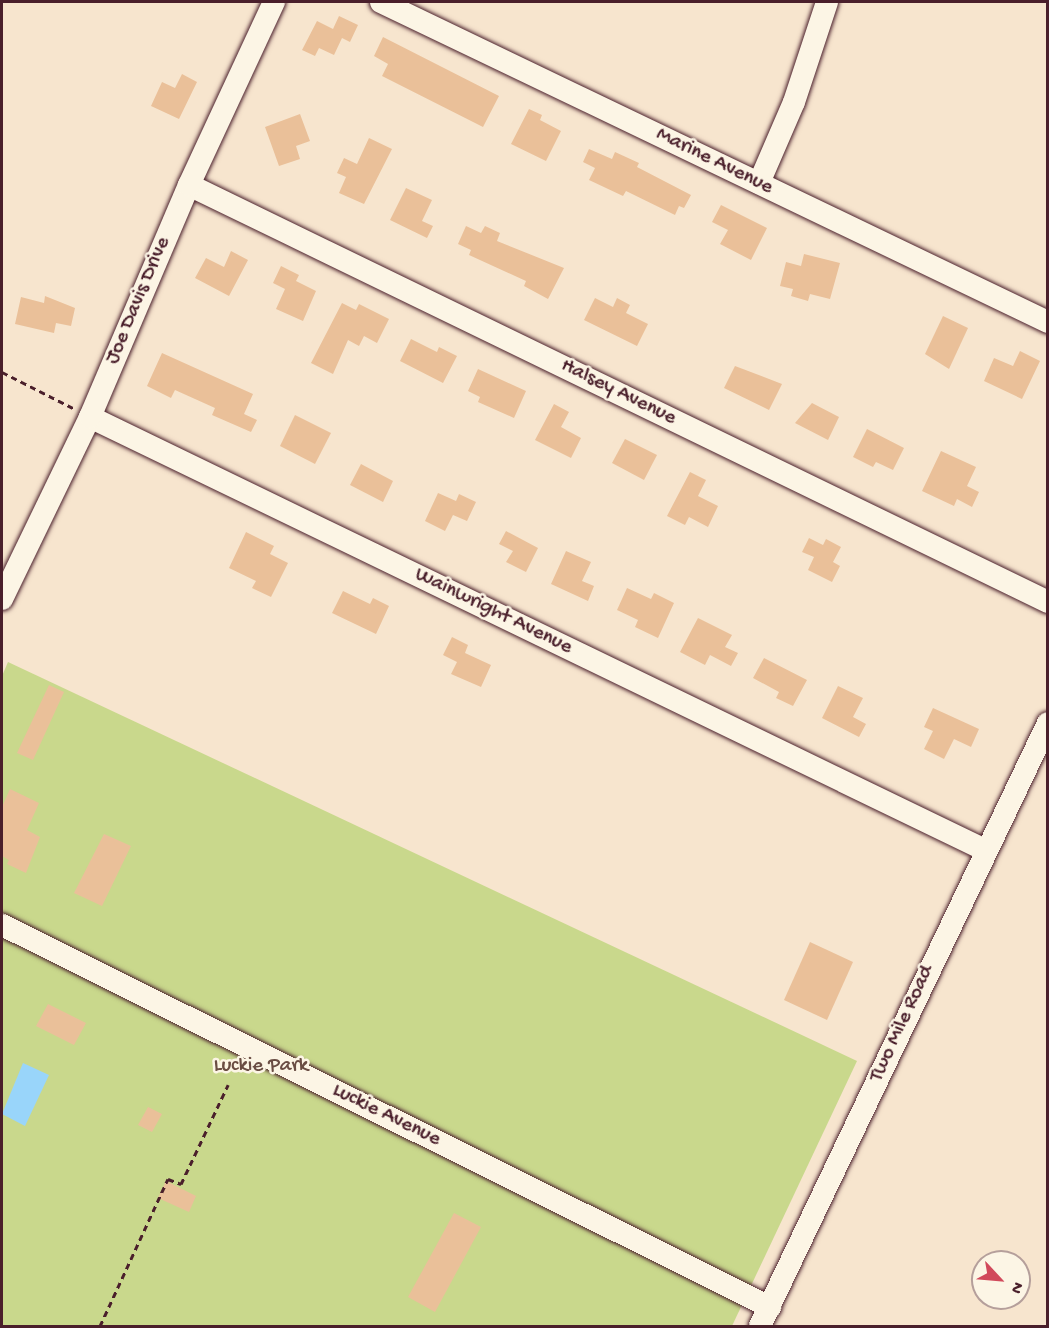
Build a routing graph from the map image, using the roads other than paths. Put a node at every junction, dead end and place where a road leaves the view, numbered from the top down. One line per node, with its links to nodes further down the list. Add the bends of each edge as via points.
1 (274, 2): 5 (street, Joe Davis Drive)
2 (381, 2): 4 (street, Marine Avenue)
3 (827, 2): 4 (street, via 794,102)
4 (759, 183): 6 (street, Marine Avenue)
5 (189, 184): 7 (street, Joe Davis Drive); 9 (street, Halsey Avenue)
6 (1047, 322)
7 (90, 417): 8 (street, Joe Davis Drive); 11 (street, Wainwright Avenue)
8 (2, 599)
9 (1047, 602)
10 (1047, 723): 11 (street, Two Mile Road)
11 (985, 850): 13 (street, Two Mile Road)
12 (2, 926): 13 (street, Luckie Avenue)
13 (765, 1317)

